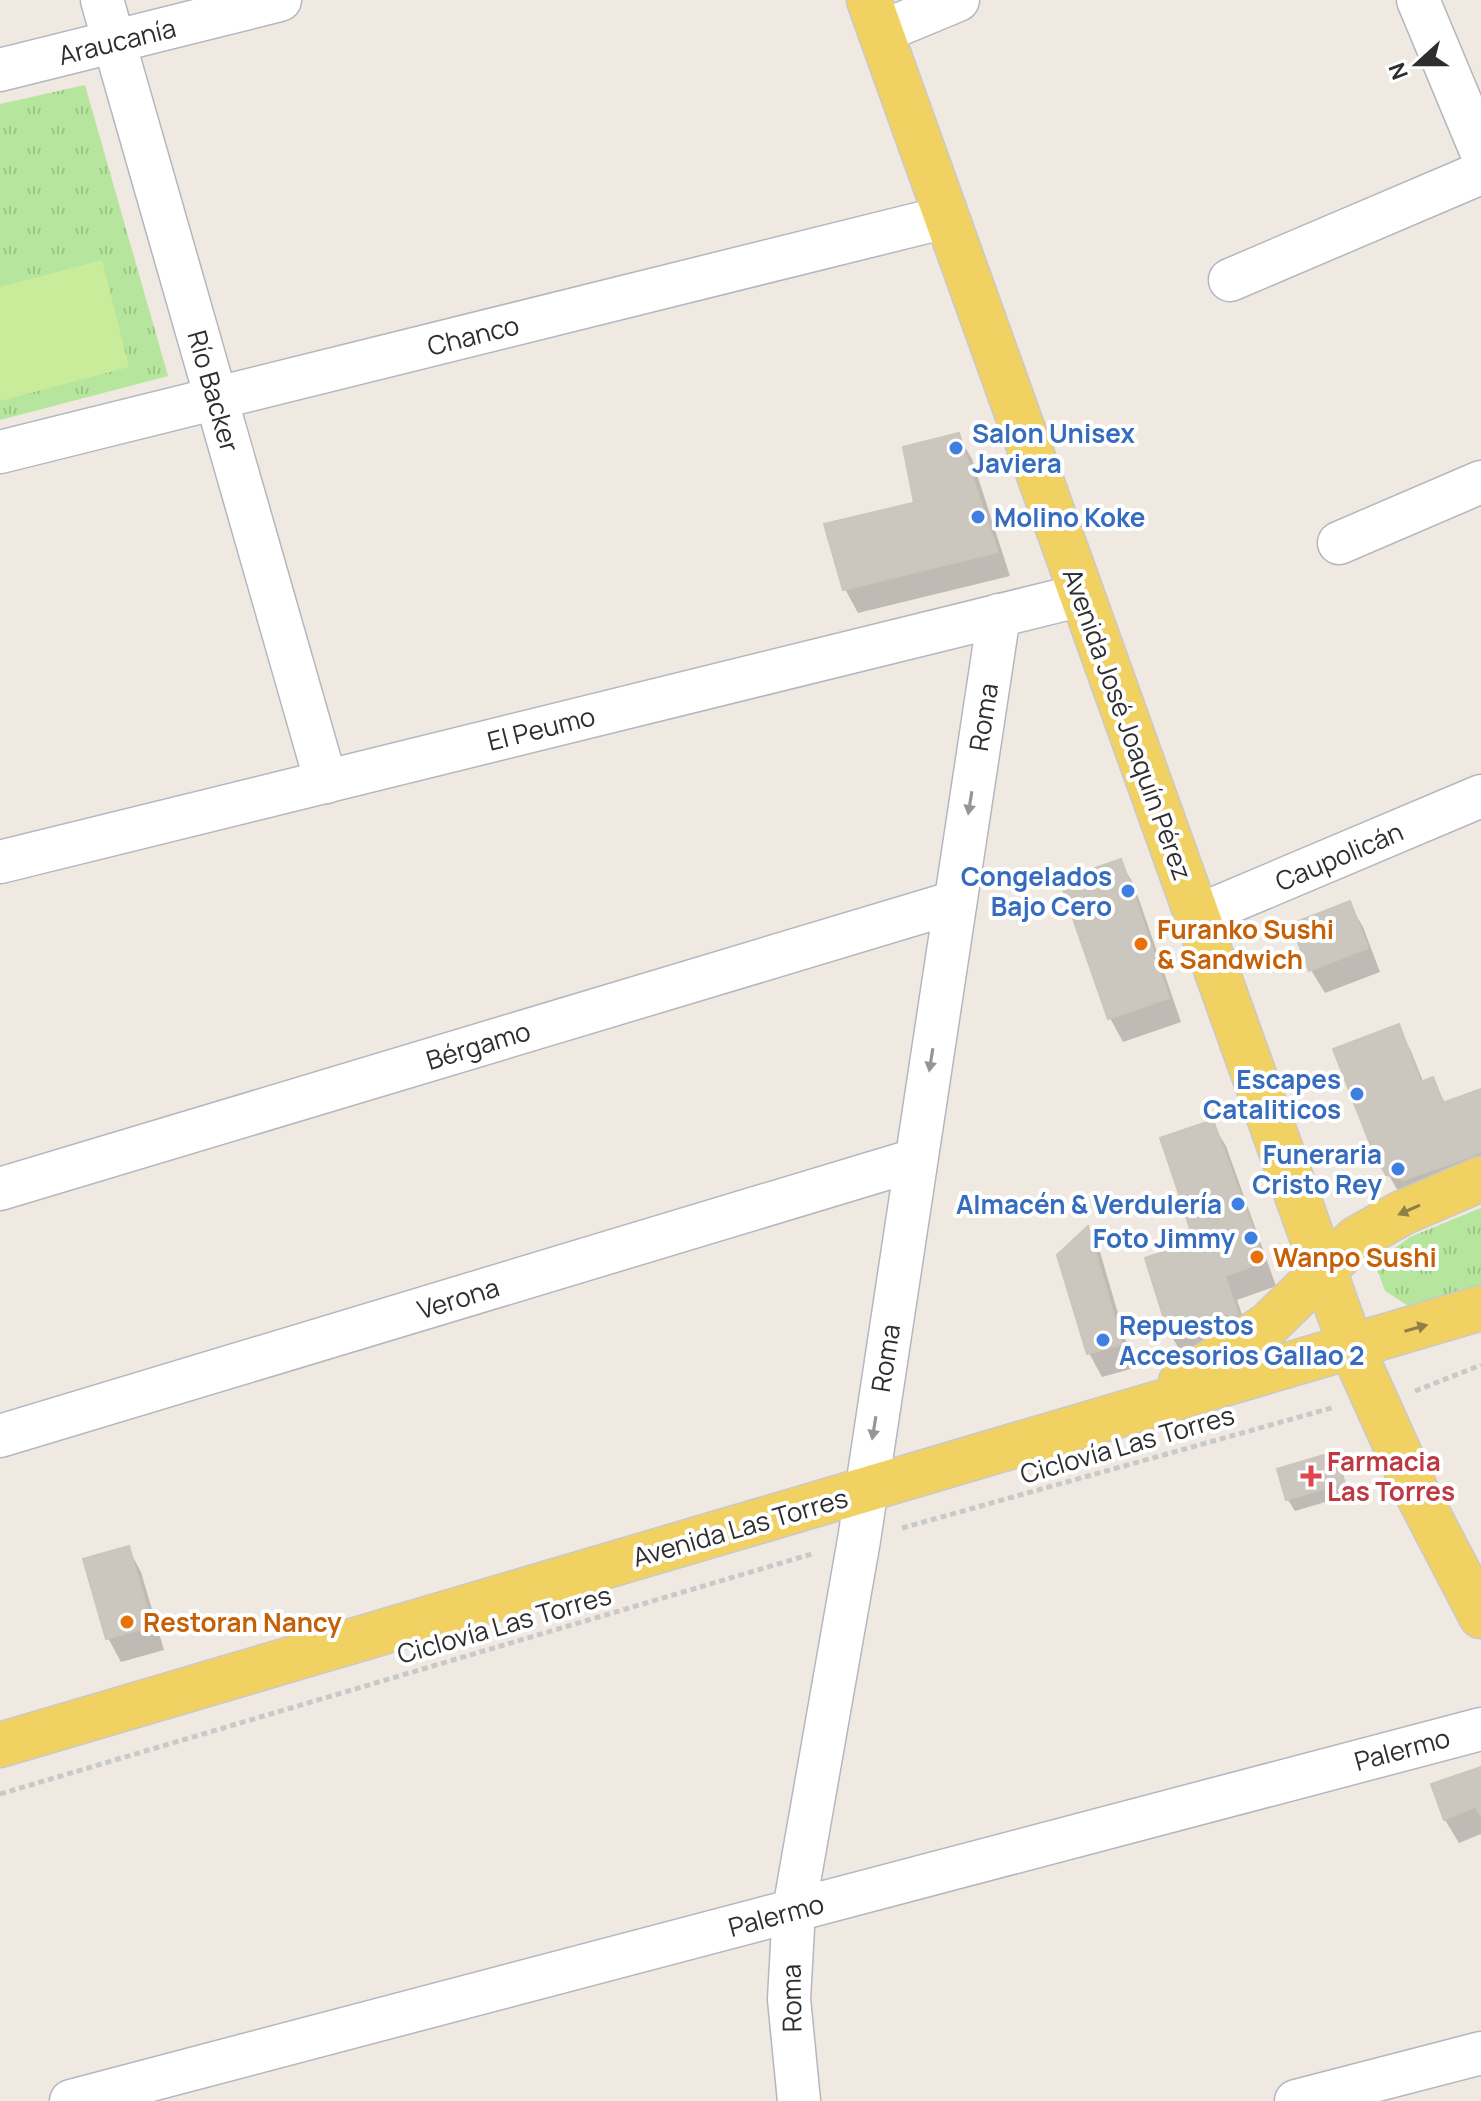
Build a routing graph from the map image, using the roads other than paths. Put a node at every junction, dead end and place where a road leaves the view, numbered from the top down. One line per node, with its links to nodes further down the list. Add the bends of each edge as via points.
1 (102, 0): 6 (street, Río Backer)
2 (280, 0): 6 (street, Araucanía)
3 (958, 0): 5 (street)
4 (1418, 0): 8 (street)
5 (875, 16): 10 (main road, Avenida José Joaquín Pérez)
6 (114, 42): 7 (street, Araucanía); 12 (street, Río Backer)
7 (0, 70)
8 (1481, 151)
9 (1481, 173): 11 (street)
10 (946, 217): 12 (street, Chanco); 16 (main road, Avenida José Joaquín Pérez)
11 (1230, 280)
12 (216, 399): 13 (street, Chanco); 18 (street, Río Backer)
13 (0, 452)
14 (1481, 482): 15 (street)
15 (1339, 543)
16 (1082, 595): 17 (street, El Peumo); 22 (main road, Avenida José Joaquín Pérez)
17 (999, 615): 18 (street, El Peumo); 21 (street, Roma, one-way to 21)
18 (326, 782): 20 (street, El Peumo)
19 (1481, 796): 22 (street, Caupolicán)
20 (0, 862)
21 (955, 902): 23 (street, Roma, one-way to 23); 25 (street, Bérgamo)
22 (1197, 916): 26 (main road, Avenida José Joaquín Pérez)
23 (915, 1160): 30 (street, Verona); 31 (street, Roma, one-way to 31)
24 (1481, 1179): 26 (main road, one-way to 26, via 1381,1224 1356,1239)
25 (0, 1189)
26 (1323, 1271): 28 (main road, Avenida José Joaquín Pérez); 29 (main road, via 1245,1343)
27 (1481, 1308): 28 (main road, Avenida Las Torres, one-way to 27)
28 (1351, 1346): 29 (main road, Avenida Las Torres); 32 (main road, Avenida José Joaquín Pérez, via 1418,1495)
29 (1122, 1415): 31 (main road, Avenida Las Torres)
30 (0, 1436)
31 (865, 1490): 34 (main road, Avenida Las Torres); 35 (street, Roma)
32 (1481, 1616)
33 (1481, 1729): 35 (street, Palermo)
34 (0, 1745)
35 (794, 1910): 37 (street, Palermo); 38 (street, Roma, via 789,1999)
36 (1481, 2053): 39 (street)
37 (71, 2101)
38 (799, 2101)
39 (1296, 2101)

